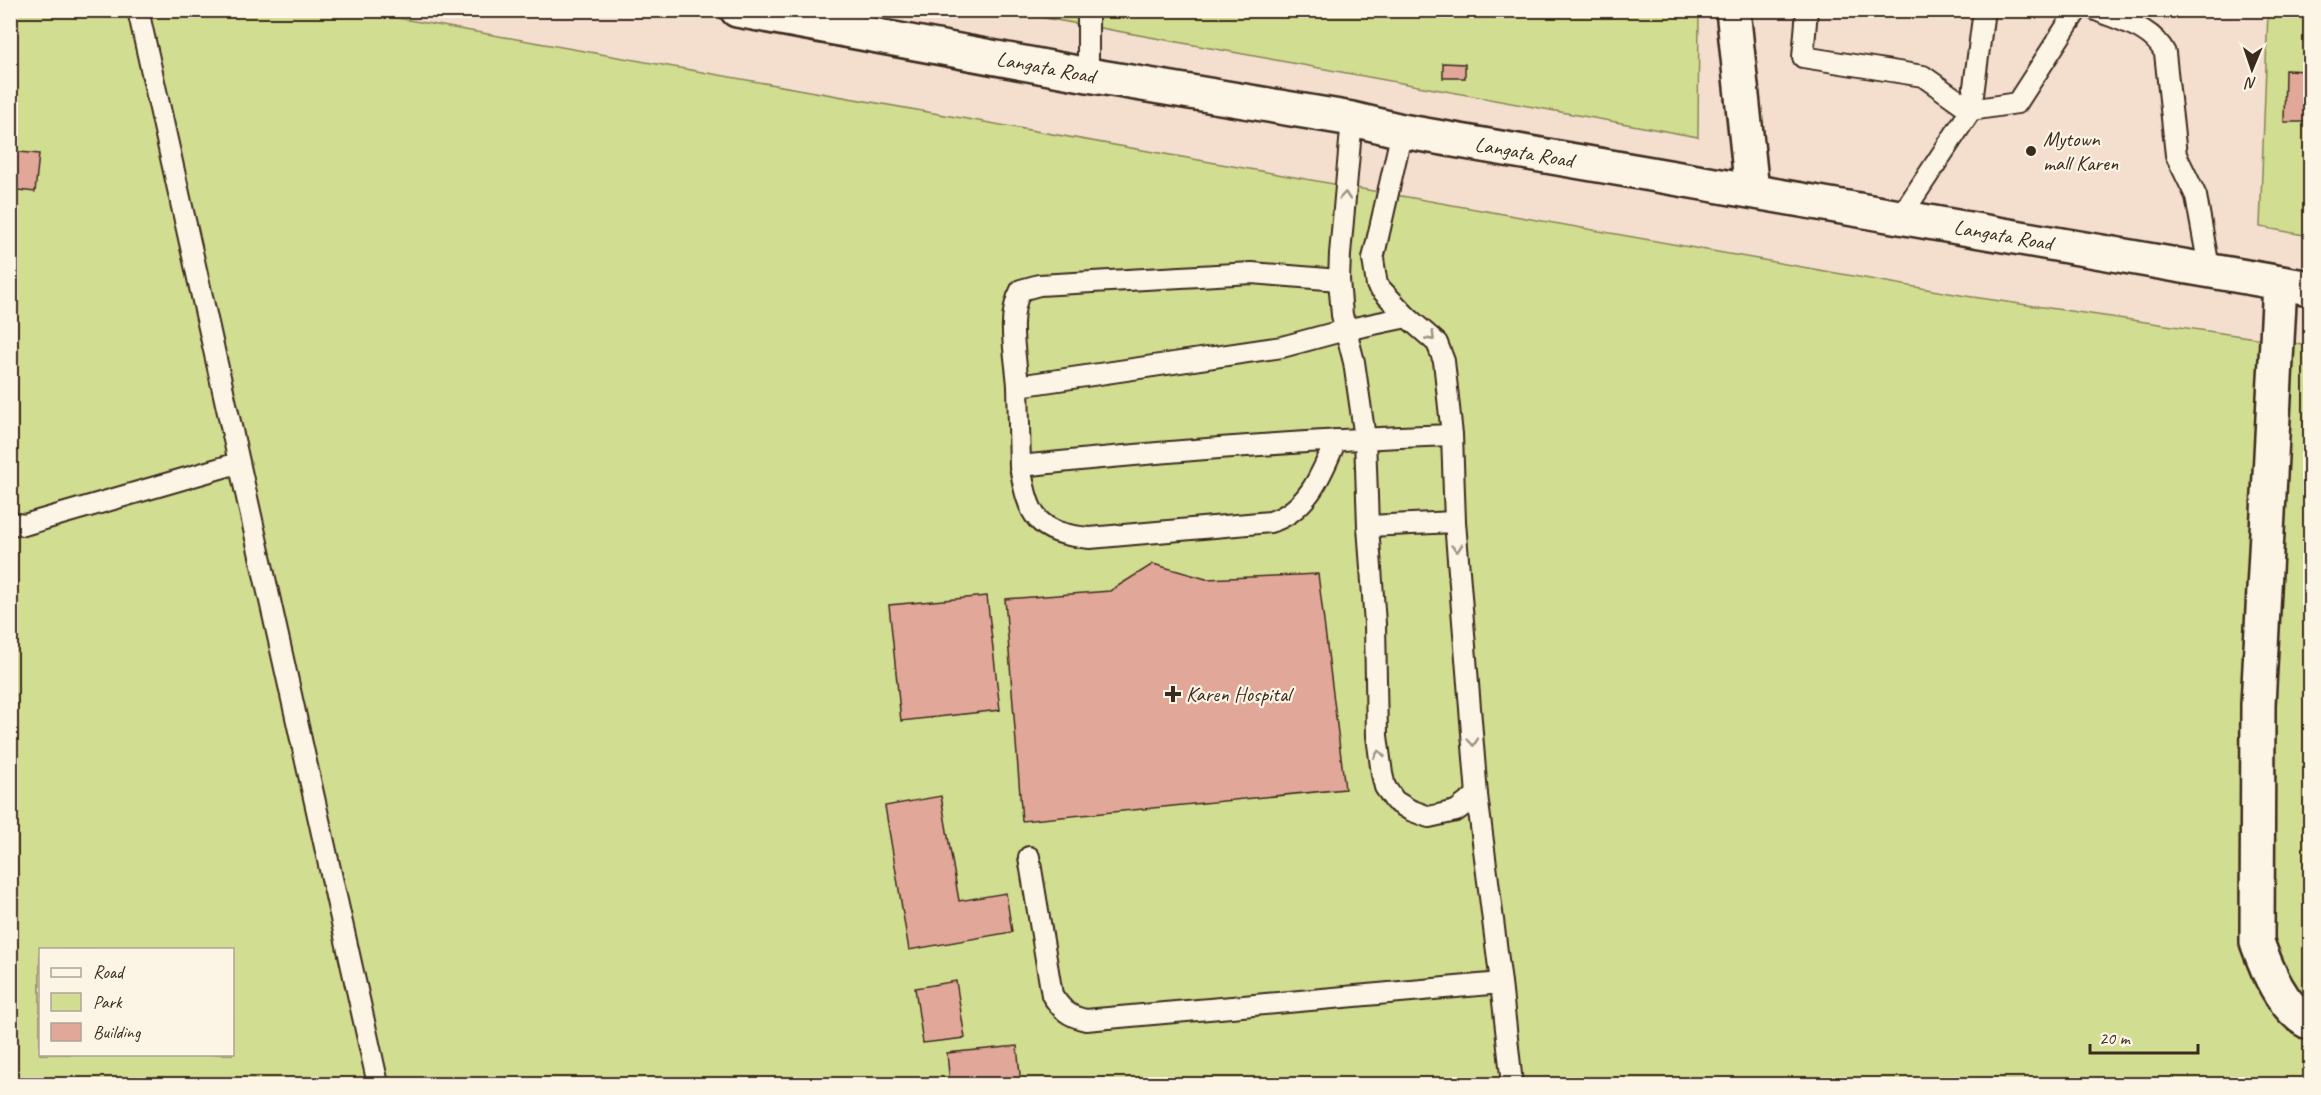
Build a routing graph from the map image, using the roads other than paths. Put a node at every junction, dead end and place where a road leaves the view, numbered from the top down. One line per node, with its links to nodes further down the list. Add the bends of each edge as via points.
1 (138, 10): 24 (lane)
2 (736, 10): 9 (main road, Langata Road)
3 (1088, 10): 9 (lane)
4 (1733, 10): 13 (main road)
5 (1807, 10): 10 (lane, via 1803,57 1923,76)
6 (1984, 10): 10 (lane)
7 (2077, 10): 10 (lane, via 2017,103)
8 (2096, 10): 15 (lane, via 2149,32 2165,53 2176,155 2196,196)
9 (1088, 75): 11 (main road, Langata Road)
10 (1971, 110): 14 (lane)
11 (1352, 119): 12 (main road, Langata Road); 16 (lane, one-way to 11)
12 (1402, 130): 13 (main road, Langata Road); 18 (lane, via 1373,260 1377,285)
13 (1752, 191): 14 (main road, Langata Road)
14 (1901, 216): 15 (main road, Langata Road)
15 (2210, 273): 17 (main road, Langata Road)
16 (1340, 280): 19 (lane); 20 (lane, via 1252,273 1039,285 1021,290 1013,319)
17 (2295, 286): 32 (main road, via 2259,705 2258,942 2268,974)
18 (1407, 317): 19 (lane); 21 (lane, one-way to 21, via 1437,342 1444,361)
19 (1345, 330): 20 (lane, via 1282,347); 22 (lane, via 1354,362)
20 (1018, 386): 25 (lane)
21 (1452, 435): 22 (lane); 26 (lane)
22 (1365, 438): 23 (lane); 28 (lane)
23 (1336, 440): 25 (lane); 25 (lane, via 1303,503 1281,518 1090,538 1067,536 1037,521 1026,499)
24 (238, 463): 27 (lane, via 24,525); 33 (lane)
25 (1020, 466)
26 (1455, 522): 28 (lane); 29 (lane, one-way to 29)
27 (10, 523)
28 (1368, 526): 29 (lane, one-way to 28, via 1456,811 1429,817 1395,801 1385,787 1377,736)
29 (1477, 795): 31 (lane)
30 (1029, 857): 31 (lane, via 1052,995 1071,1017 1086,1020)
31 (1501, 983): 34 (lane)
32 (2310, 1023)
33 (378, 1084)
34 (1512, 1084)

